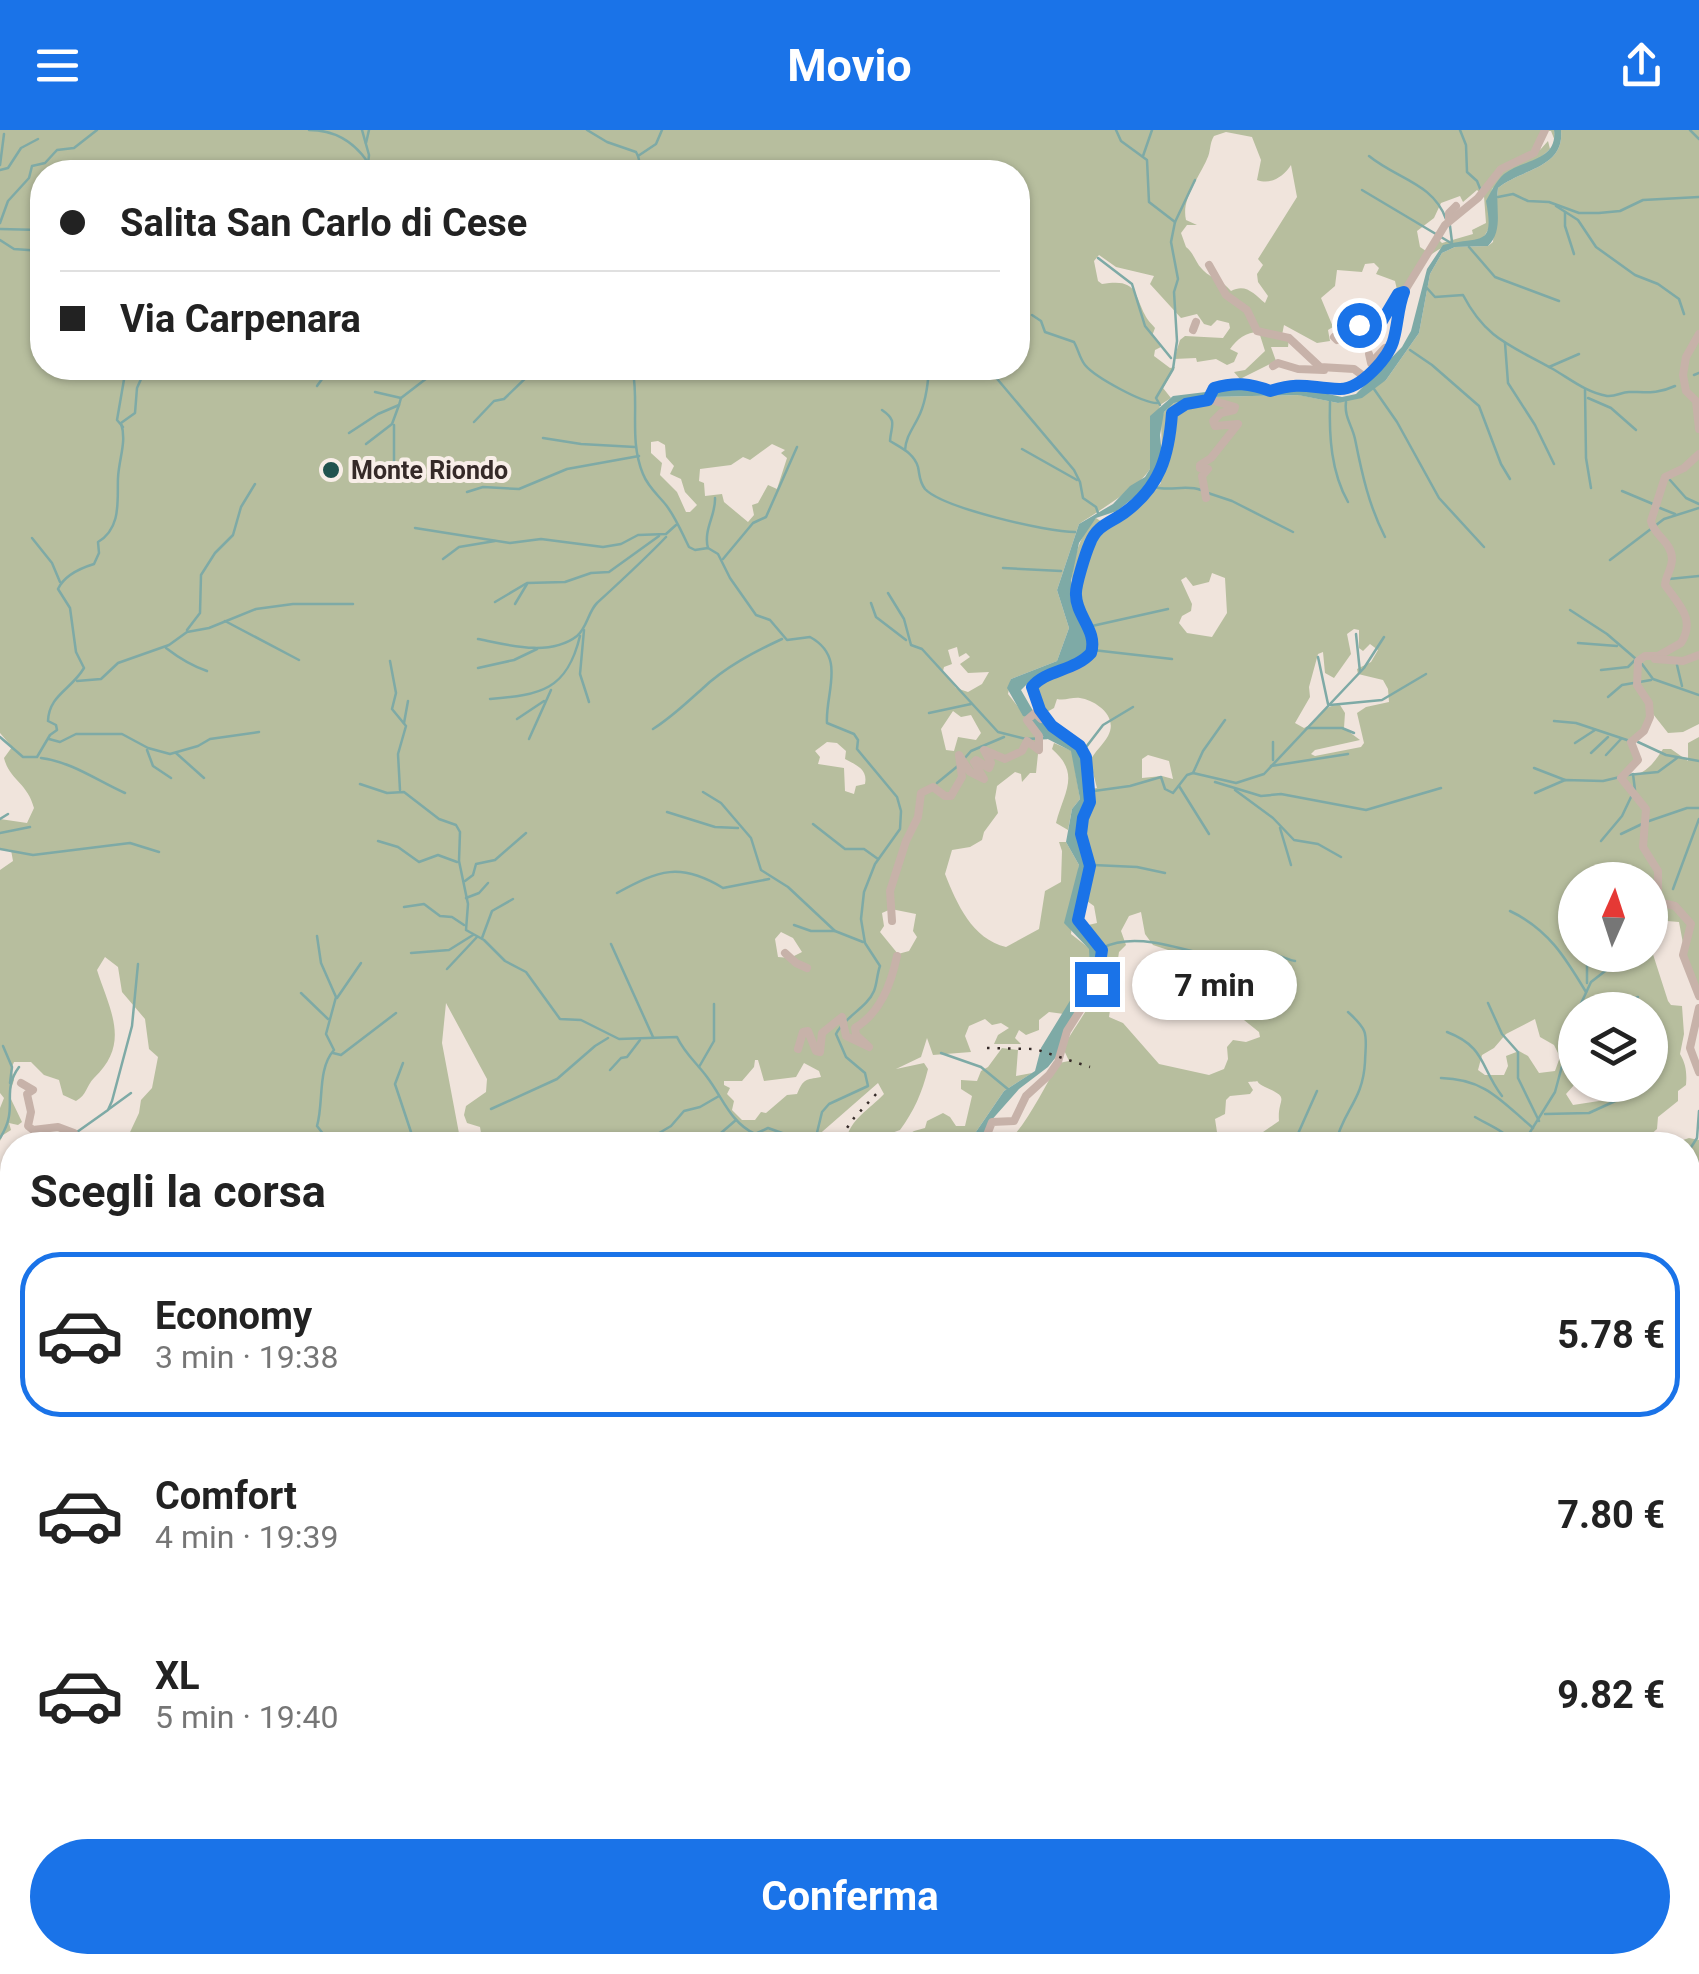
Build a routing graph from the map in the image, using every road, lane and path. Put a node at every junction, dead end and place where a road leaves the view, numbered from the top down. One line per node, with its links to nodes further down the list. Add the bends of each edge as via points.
1 (1545, 130): 3 (street, via 1534,153 1500,170)
2 (1456, 206): 3 (street)
3 (1448, 221): 4 (street); 6 (street)
4 (1427, 242)
5 (1209, 265): 14 (street, via 1258,332 1289,338)
6 (1404, 292): 7 (street); 11 (street)
7 (1379, 322): 8 (street, via 1381,330); 10 (street)
8 (1369, 334)
9 (1699, 334): 17 (street, via 1683,375 1696,401)
10 (1334, 337)
11 (1389, 348): 12 (street, via 1371,363); 15 (street)
12 (1369, 354)
13 (1273, 366): 14 (street)
14 (1328, 368): 15 (street, via 1354,368)
15 (1366, 378): 16 (street, via 1342,390 1229,384)
16 (1211, 396): 19 (street, via 1235,407 1215,418 1215,426 1238,424 1200,465 1208,469 1202,476); 22 (street, via 1172,413 1157,480 1092,539 1076,591 1093,638 1091,653 1032,687)
17 (1699, 429)
18 (1699, 454): 21 (street, via 1665,477 1651,524 1671,551 1665,586 1686,614 1686,635 1663,654)
19 (1206, 498)
20 (1699, 654): 21 (street, via 1683,661)
21 (1640, 660): 27 (street, via 1636,681 1650,716 1631,742 1638,760 1621,778 1646,809 1643,847 1658,870 1658,902 1674,906 1691,924 1684,955)
22 (1060, 734): 23 (street, via 1036,714 1028,719 1040,750 1028,742 1005,759 984,750 989,768 974,762 984,779 959,755 962,777 951,796 933,787 921,793 890,891); 33 (street, via 1086,757 1090,802 1081,834 1090,866 1078,920 1102,950 1101,969 1049,1075 1026,1096 1014,1120 992,1122)
23 (892, 921)
24 (786, 953): 26 (street)
25 (897, 956): 29 (street, via 879,1006 856,1028 869,1047 849,1039 842,1017 825,1030 820,1052 808,1031)
26 (807, 968)
27 (1699, 996)
28 (1699, 1008): 30 (street, via 1690,1048)
29 (798, 1050)
30 (1699, 1072)
31 (20, 1083): 32 (street, via 33,1090 27,1094 29,1127)
32 (73, 1132)
33 (988, 1132)

